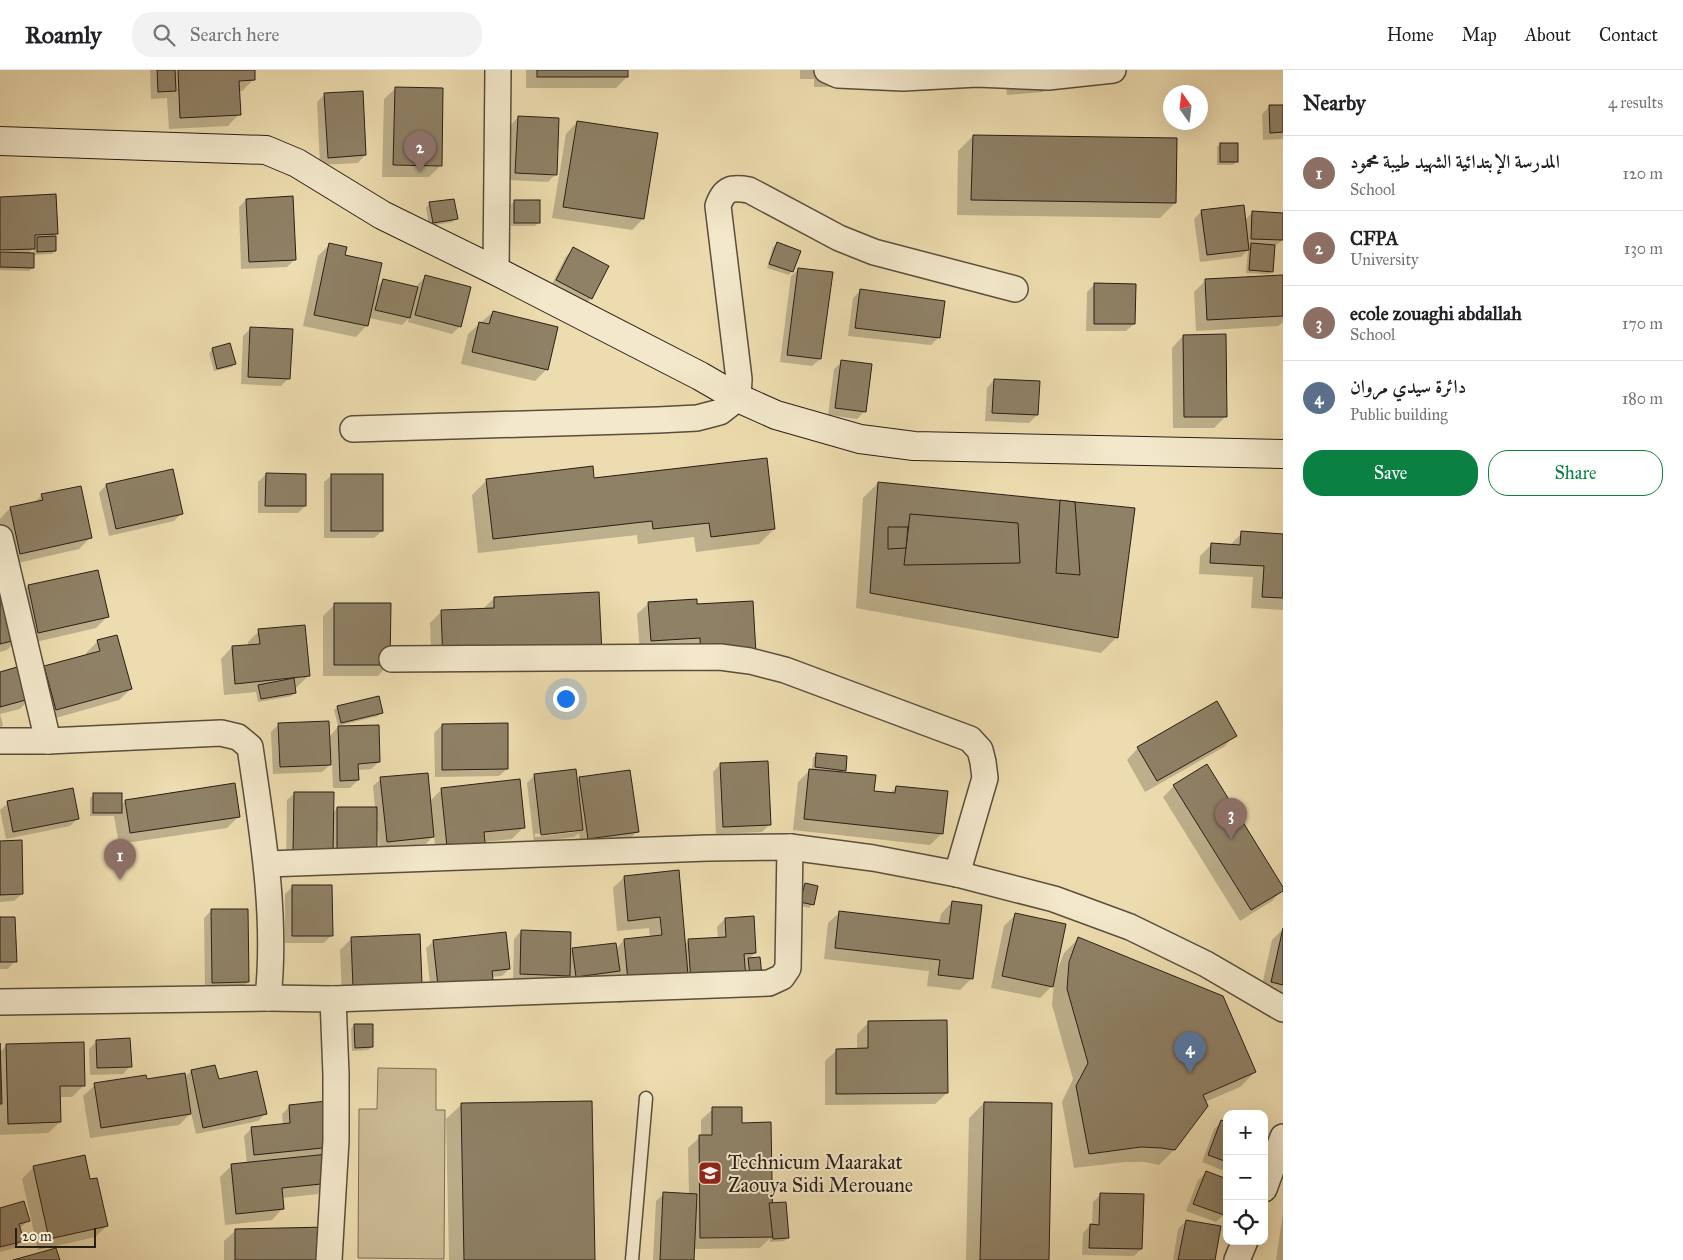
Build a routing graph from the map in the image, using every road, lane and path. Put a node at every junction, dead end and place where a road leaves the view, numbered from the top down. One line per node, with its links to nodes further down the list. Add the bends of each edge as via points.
1 (498, 70): 6 (street)
2 (827, 70): 4 (street, via 838,75 904,78)
3 (1113, 70): 4 (street, via 1048,77)
4 (977, 72)
5 (0, 141): 6 (street, via 266,150 297,163 382,215)
6 (496, 271): 8 (street)
7 (1015, 289): 8 (street, via 874,252 839,238 749,190 728,190 721,196 718,206 737,356)
8 (738, 398): 9 (street, via 720,412 697,418); 10 (street, via 776,415 851,436 914,446)
9 (353, 429)
10 (1283, 454)
11 (0, 538): 14 (street)
12 (392, 659): 17 (street, via 720,657 750,661 785,670 970,739 980,750 985,778)
13 (0, 741): 14 (street)
14 (48, 741): 16 (street, via 222,733 238,737 250,747)
15 (790, 847): 16 (street); 17 (street); 19 (street, via 788,968 782,977 769,983)
16 (267, 864): 18 (street, via 271,944)
17 (956, 874): 21 (street, via 1054,899 1130,927 1206,964)
18 (268, 998): 19 (street); 20 (street)
19 (333, 999): 26 (street, via 336,1140)
20 (0, 1002)
21 (1283, 1009)
22 (646, 1098): 27 (lane)
23 (1283, 1137): 24 (street)
24 (1268, 1178)
25 (1243, 1245): 28 (street)
26 (329, 1260)
27 (632, 1260)
28 (1237, 1260)

